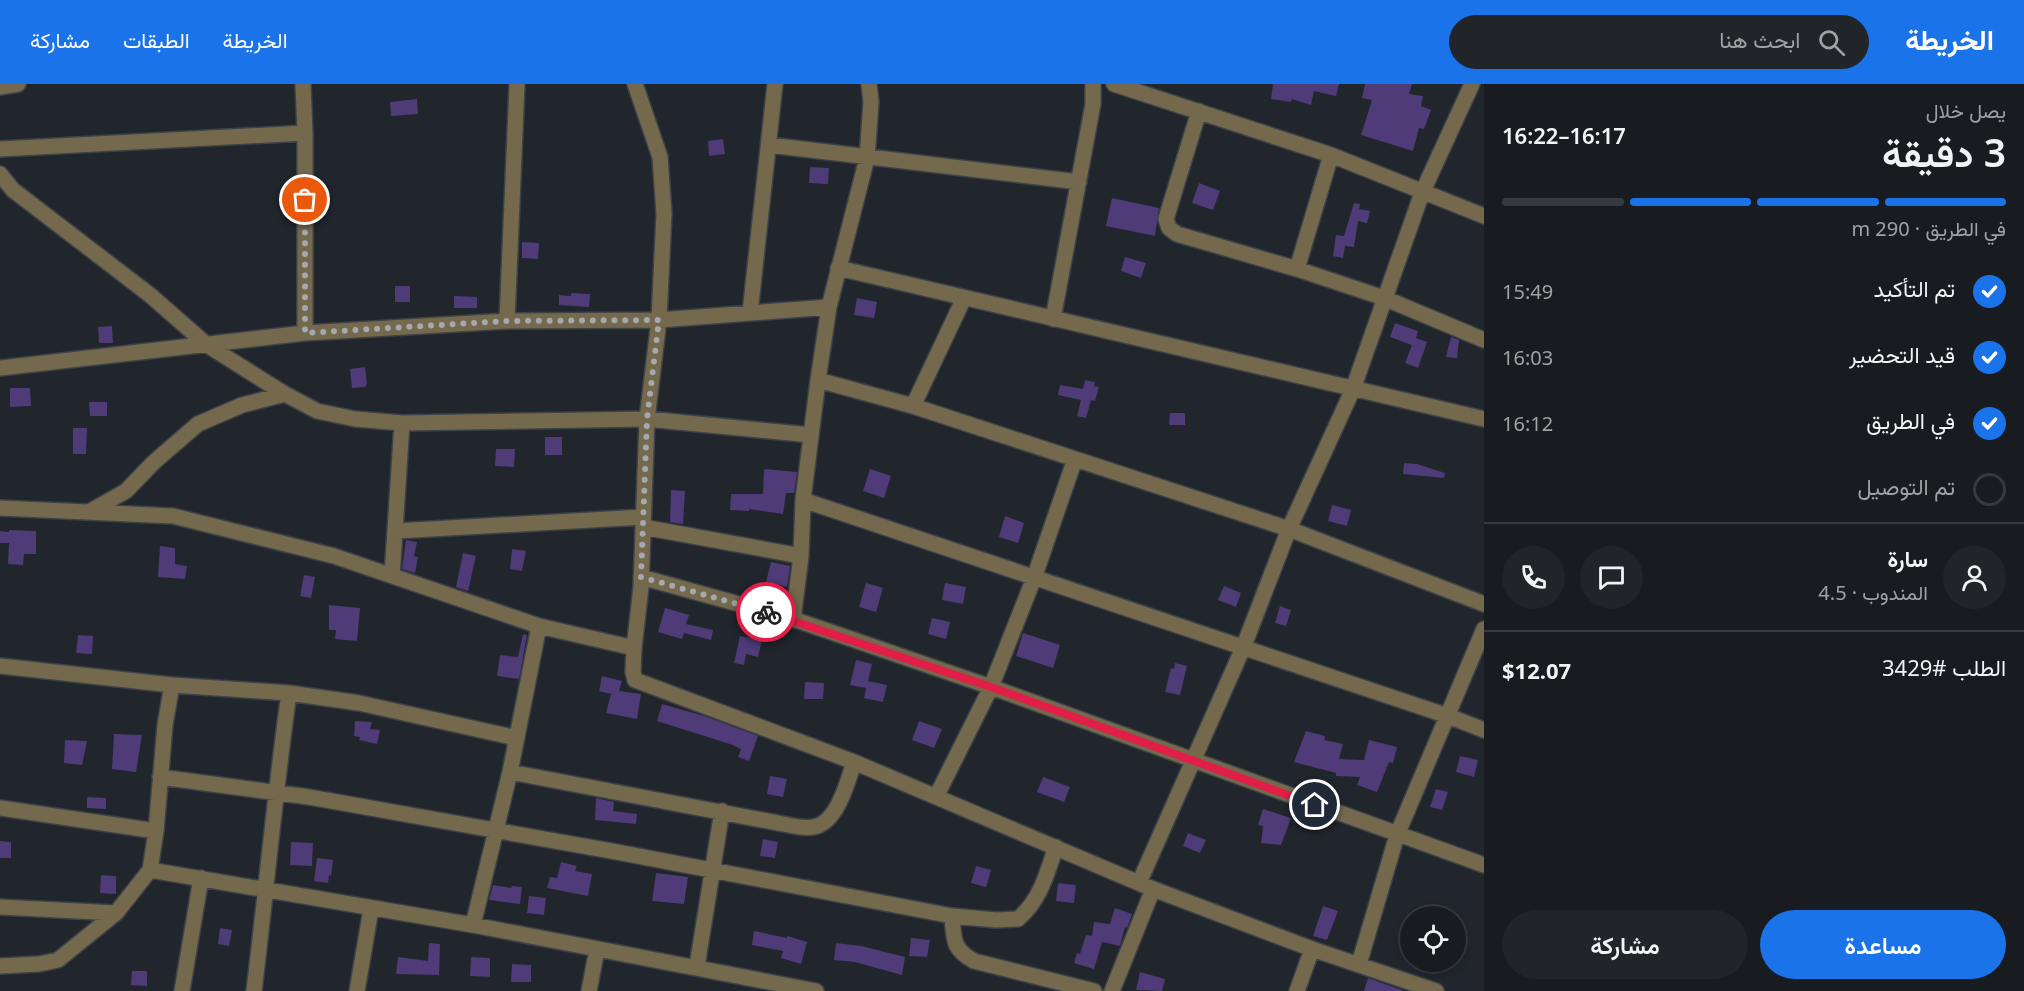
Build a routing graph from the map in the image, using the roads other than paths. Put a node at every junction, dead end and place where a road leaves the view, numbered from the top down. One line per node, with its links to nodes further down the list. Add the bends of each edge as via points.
1 (18, 84): 10 (street)
2 (303, 84): 13 (street)
3 (517, 84): 30 (street)
4 (635, 84): 29 (street, via 660,157 664,213)
5 (775, 84): 14 (street)
6 (869, 84): 17 (street)
7 (1094, 84): 19 (street)
8 (1114, 84): 12 (street)
9 (1474, 84): 11 (street); 20 (street)
10 (0, 87)
11 (1484, 87)
12 (1199, 111): 16 (street); 23 (street, via 1166,219 1169,228 1177,234)
13 (305, 133): 15 (street); 31 (street)
14 (769, 146): 17 (street); 27 (street)
15 (0, 150)
16 (1331, 155): 20 (street); 23 (street)
17 (867, 158): 19 (street); 22 (street)
18 (0, 174): 33 (street, via 13,190 150,295)
19 (1079, 182): 28 (street)
20 (1422, 193): 21 (street); 25 (street)
21 (1484, 216)
22 (838, 268): 24 (street); 26 (street)
23 (1297, 269): 25 (street)
24 (964, 298): 28 (street); 38 (street)
25 (1384, 298): 32 (street); 36 (street)
26 (829, 307): 27 (street); 35 (street)
27 (750, 313): 29 (street)
28 (1053, 319): 36 (street)
29 (659, 320): 30 (street); 39 (street)
30 (507, 321): 31 (street)
31 (305, 333): 33 (street)
32 (1484, 340)
33 (207, 345): 34 (street); 37 (street)
34 (0, 368)
35 (818, 380): 38 (street); 42 (street)
36 (1353, 389): 40 (street); 48 (street)
37 (285, 394): 41 (street, via 317,411 355,420); 46 (street, via 242,405 198,424 126,491)
38 (914, 406): 43 (street)
39 (647, 419): 41 (street); 42 (street); 47 (street)
40 (1484, 419)
41 (402, 423): 49 (street)
42 (811, 435): 44 (street)
43 (1075, 459): 48 (street); 53 (street)
44 (803, 500): 50 (street); 53 (street)
45 (0, 508): 46 (street)
46 (89, 512): 51 (street, via 173,516 334,556)
47 (643, 522): 49 (street); 50 (street); 52 (street)
48 (1289, 529): 54 (street); 59 (street)
49 (396, 531): 51 (street)
50 (801, 556): 55 (street)
51 (392, 576): 56 (street)
52 (641, 577): 55 (street); 58 (street)
53 (1034, 578): 59 (street); 62 (street)
54 (1484, 604)
55 (793, 620): 62 (street)
56 (538, 626): 58 (street); 66 (street)
57 (1484, 629): 64 (street)
58 (634, 648): 68 (street, via 635,680)
59 (1243, 648): 64 (street); 67 (street)
60 (0, 666): 61 (street)
61 (172, 685): 63 (street); 70 (street)
62 (991, 687): 67 (street); 72 (street)
63 (289, 693): 66 (street, via 359,703); 71 (street)
64 (1448, 716): 65 (street); 77 (street)
65 (1484, 730)
66 (517, 738): 69 (street)
67 (1193, 761): 77 (street); 83 (street)
68 (854, 762): 72 (street); 74 (street, via 844,795 826,821 815,827)
69 (510, 772): 74 (street); 76 (street)
70 (160, 777): 71 (street); 75 (street)
71 (275, 793): 76 (street); 84 (street)
72 (936, 797): 78 (street)
73 (0, 808): 75 (street)
74 (722, 812): 81 (street)
75 (156, 831): 80 (street)
76 (496, 831): 81 (street); 89 (street)
77 (1397, 835): 79 (street); 92 (street)
78 (1056, 848): 83 (street); 88 (street, via 1040,893 1018,919)
79 (1484, 865)
80 (150, 870): 82 (street); 87 (street)
81 (713, 871): 88 (street); 94 (street)
82 (201, 878): 84 (street); 96 (street)
83 (1146, 886): 91 (street); 102 (street)
84 (266, 890): 86 (street); 97 (street)
85 (0, 907): 87 (street)
86 (371, 909): 89 (street); 98 (street)
87 (116, 914): 93 (street, via 57,960)
88 (952, 916): 101 (street, via 954,942 961,954 974,961)
89 (474, 925): 90 (street)
90 (597, 949): 94 (street); 99 (street)
91 (1312, 949): 92 (street); 103 (street)
92 (1359, 964): 95 (street)
93 (0, 966)
94 (697, 966): 100 (street)
95 (1418, 988): 104 (street)
96 (182, 991)
97 (254, 991)
98 (357, 991)
99 (589, 991)
100 (816, 991)
101 (1094, 991)
102 (1112, 991)
103 (1297, 991)
104 (1436, 991)

